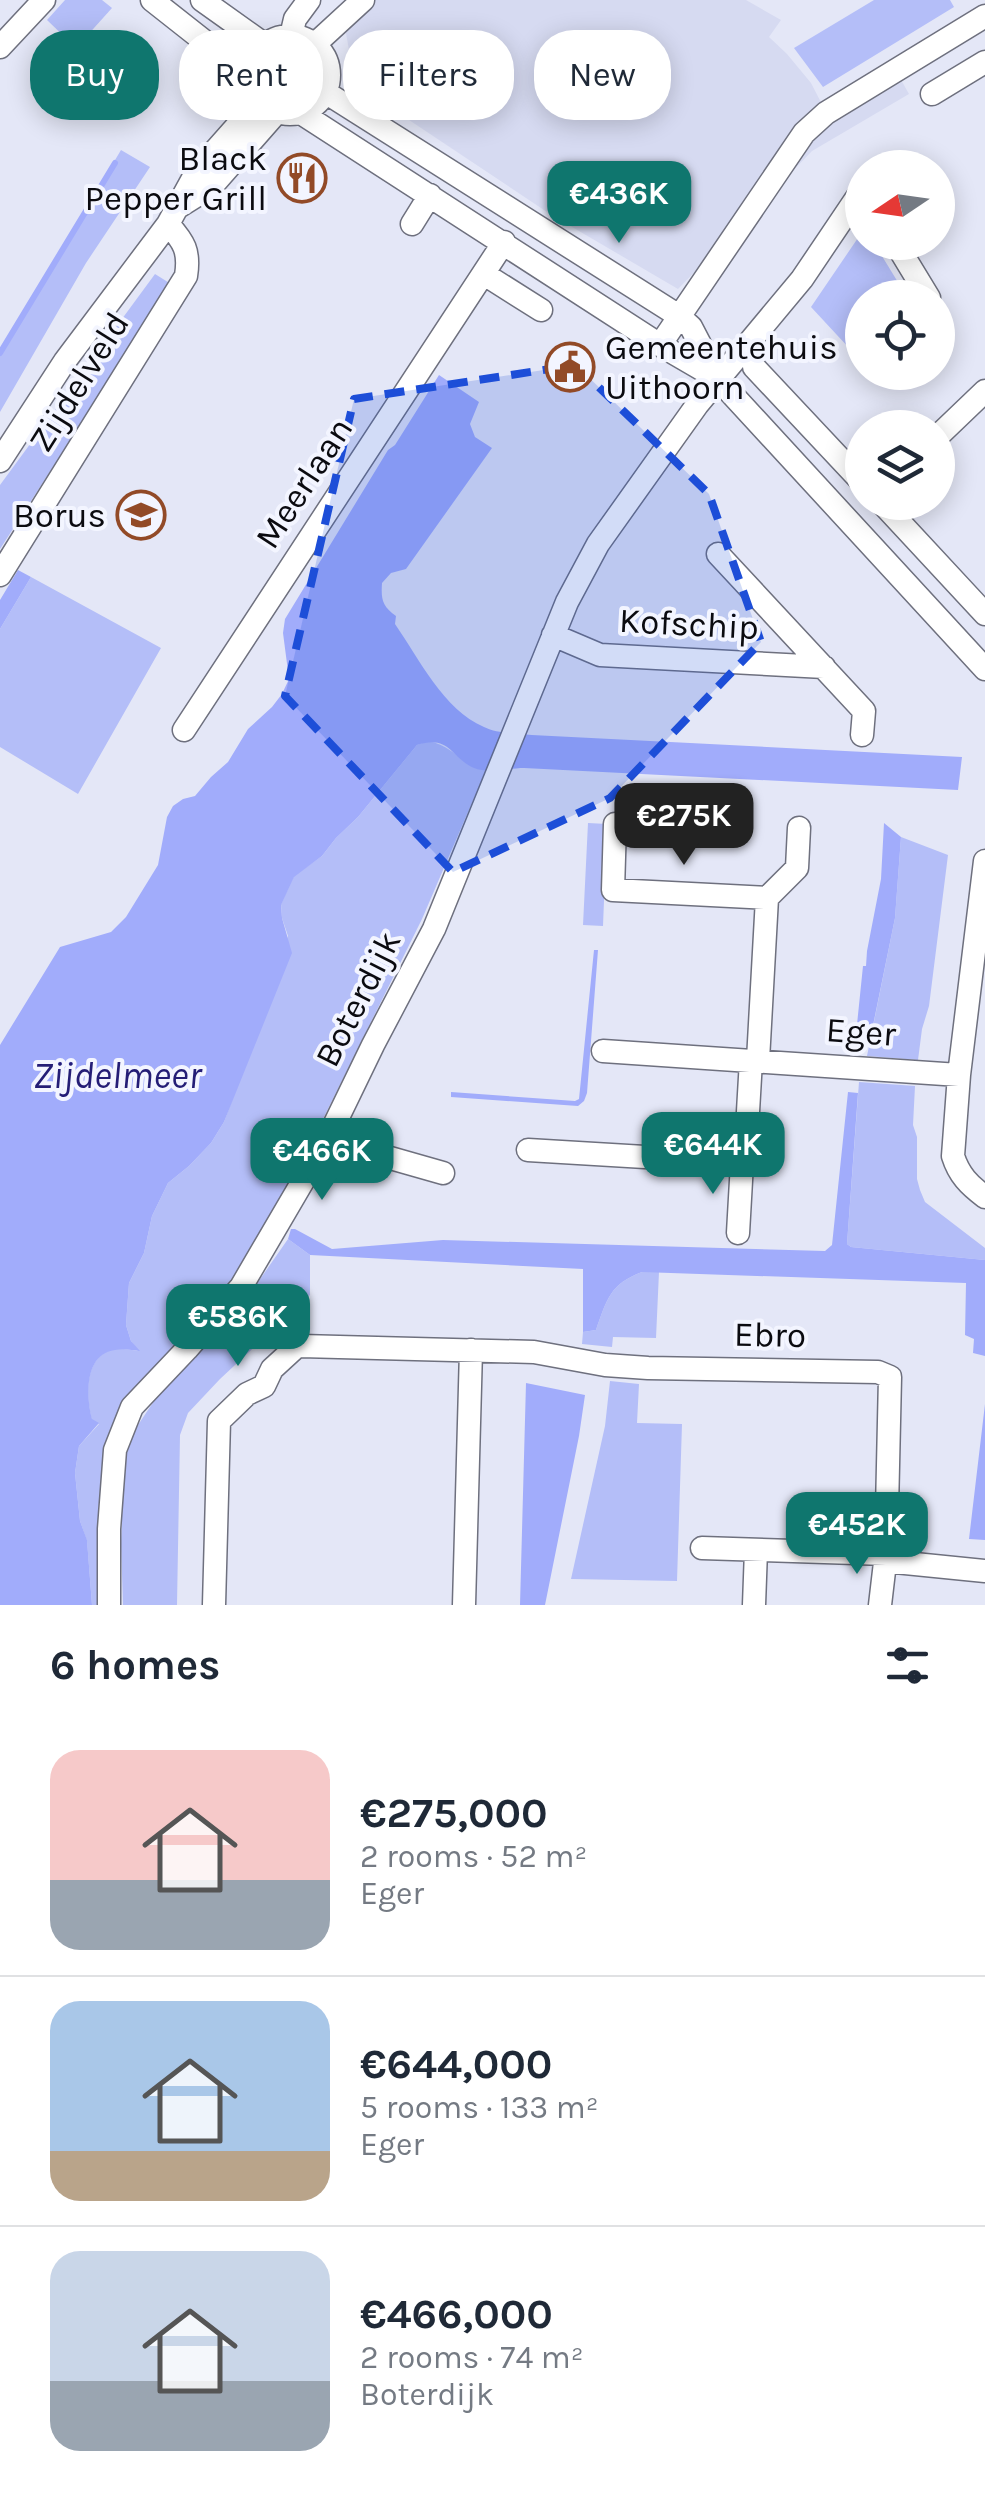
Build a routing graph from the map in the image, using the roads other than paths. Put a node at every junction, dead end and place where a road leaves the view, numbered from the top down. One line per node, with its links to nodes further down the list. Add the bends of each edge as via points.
1 (44, 0): 11 (street)
2 (152, 0): 7 (street)
3 (202, 0): 8 (street)
4 (309, 0): 9 (street)
5 (363, 0): 10 (street)
6 (985, 16): 26 (street, via 804,132)
7 (190, 30)
8 (244, 30)
9 (293, 30)
10 (323, 37)
11 (0, 47)
12 (323, 58): 14 (street)
13 (985, 62): 15 (street)
14 (325, 92): 16 (street); 26 (street)
15 (932, 94)
16 (323, 95)
17 (258, 120): 20 (street, via 212,186)
18 (312, 120): 19 (street)
19 (430, 195): 22 (street); 23 (street)
20 (174, 215): 32 (street); 38 (street, Zijdelveld, via 189,258 186,276)
21 (845, 215): 29 (street, Boterdijk, via 802,279)
22 (412, 224)
23 (504, 242): 24 (street, Meerlaan); 27 (street)
24 (484, 274): 25 (street); 43 (street, Meerlaan)
25 (541, 310)
26 (679, 316): 27 (street); 29 (street)
27 (660, 345): 29 (street)
28 (754, 366): 33 (street)
29 (718, 379): 34 (street); 40 (street, Boterdijk, via 598,544)
30 (985, 391): 31 (street)
31 (955, 420)
32 (0, 461)
33 (845, 464)
34 (845, 517)
35 (848, 520): 42 (street)
36 (899, 520): 39 (street)
37 (718, 554): 41 (street, Kofschip)
38 (0, 576)
39 (985, 614)
40 (554, 635): 41 (street, Kofschip, via 600,655); 53 (street, Boterdijk, via 434,929)
41 (824, 667): 44 (street, Kofschip, via 864,711)
42 (985, 669)
43 (184, 730)
44 (862, 735)
45 (616, 824): 48 (street, via 612,890)
46 (800, 828): 48 (street, via 797,868)
47 (985, 861): 49 (street)
48 (767, 898): 51 (street)
49 (980, 937): 52 (street)
50 (603, 1051): 51 (street, Eger)
51 (755, 1060): 52 (street, Eger); 55 (street)
52 (959, 1075): 57 (street, via 953,1156 956,1169)
53 (327, 1140): 56 (street); 64 (street, Boterdijk, via 240,1287 132,1407 115,1450)
54 (528, 1150): 55 (street)
55 (742, 1162): 58 (street)
56 (442, 1173)
57 (985, 1197)
58 (738, 1234)
59 (471, 1350): 62 (street, Ebro, via 648,1368 890,1377); 65 (street, Ebro, via 301,1346 272,1369 264,1386 246,1394 219,1421); 66 (street)
60 (702, 1548): 61 (street)
61 (756, 1550): 62 (street); 67 (street)
62 (886, 1557): 63 (street); 68 (street, Ebro)
63 (985, 1571)
64 (108, 1605)
65 (214, 1605)
66 (464, 1605)
67 (754, 1605)
68 (880, 1605)

